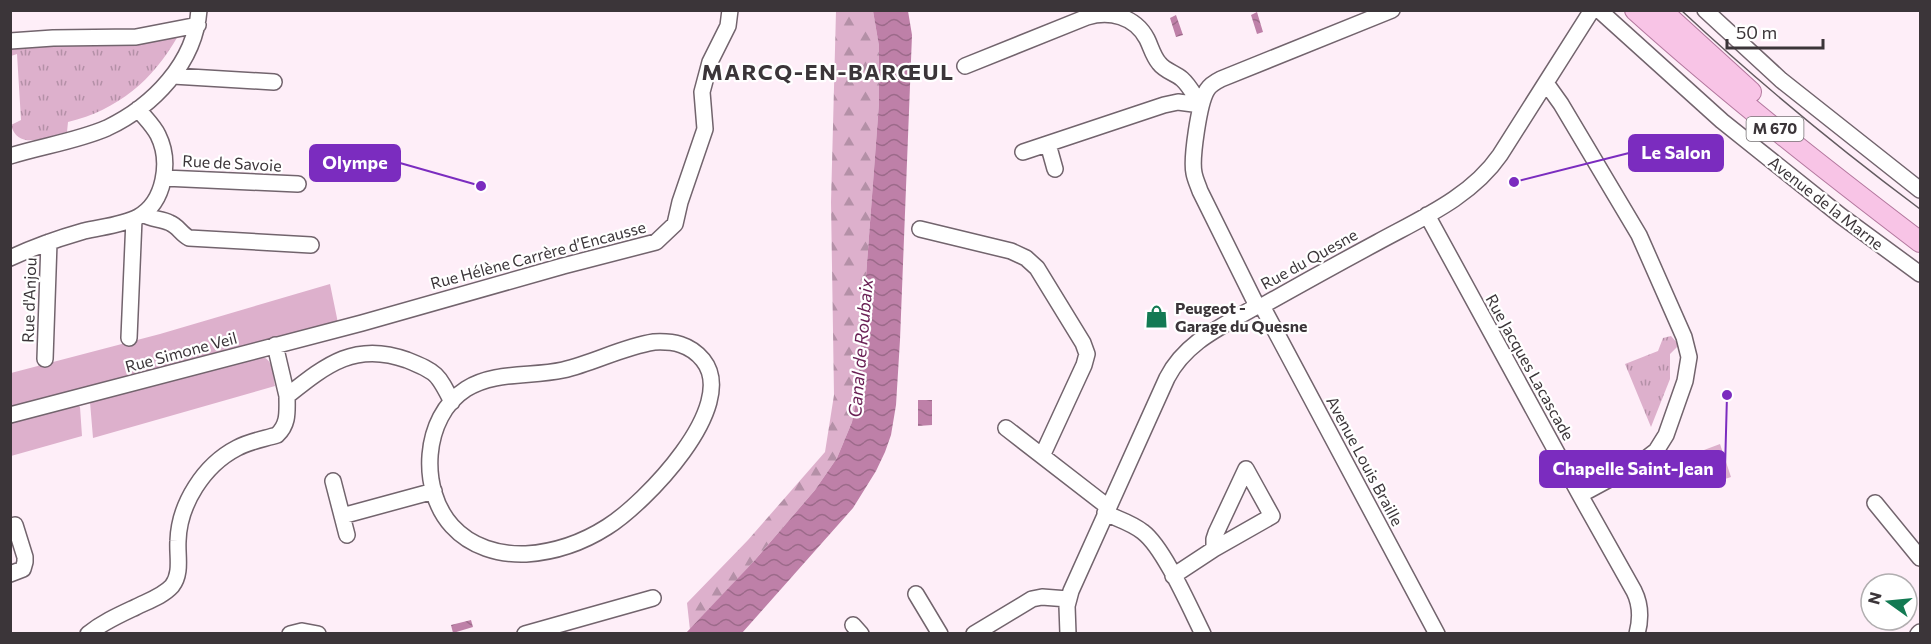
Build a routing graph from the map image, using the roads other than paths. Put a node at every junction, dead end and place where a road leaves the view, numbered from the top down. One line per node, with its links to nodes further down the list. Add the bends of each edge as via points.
1 (730, 10): 33 (street, Rue Hélène Carrère d’Encausse, via 728,26 710,62 702,92 705,129 675,224 656,242)
2 (1392, 10): 14 (street, via 1221,79 1209,86)
3 (1592, 10): 13 (street, Rue du Quesne)
4 (1599, 10): 31 (street, Avenue de la Marne, via 1722,121)
5 (1635, 10): 28 (main road, Avenue de la Marne / M 670, via 1751,110)
6 (1661, 10): 25 (main road, M 670, via 1779,116)
7 (1705, 10): 22 (street, via 1781,80)
8 (199, 18): 9 (street, via 136,37); 11 (street, via 191,47)
9 (10, 41)
10 (965, 66): 14 (street, via 1087,17 1113,14 1142,32 1157,61 1183,80)
11 (173, 76): 12 (street); 15 (street)
12 (274, 82)
13 (1546, 83): 23 (street, Rue du Quesne, via 1485,174 1462,194); 44 (street, via 1639,235 1689,357 1688,374 1666,435 1656,451)
14 (1202, 105): 16 (street, via 1164,105); 32 (street, Avenue Louis Braille, via 1194,173)
15 (138, 109): 18 (street, via 97,132); 20 (street, via 157,134)
16 (1048, 144): 17 (street); 19 (street)
17 (1023, 152)
18 (10, 156)
19 (1055, 169)
20 (164, 178): 21 (street, Rue de Savoie); 24 (street, via 156,200)
21 (298, 184)
22 (1920, 190)
23 (1427, 215): 32 (street, Rue du Quesne); 44 (street, Rue Jacques Lacascade)
24 (138, 216): 27 (street); 29 (street, via 171,223 189,238); 34 (street)
25 (1920, 226)
26 (920, 230): 41 (street, via 1026,258 1037,268 1083,343 1087,354 1084,365)
27 (50, 242): 30 (street); 36 (street, Rue d'Anjou)
28 (1920, 242)
29 (311, 245)
30 (10, 258)
31 (1920, 274)
32 (1259, 306): 46 (street, Rue du Quesne, via 1194,343 1176,361); 65 (street, Avenue Louis Braille)
33 (362, 323): 35 (street, Rue Simone Veil)
34 (129, 338)
35 (275, 345): 37 (street); 39 (street, Rue Simone Veil)
36 (45, 359)
37 (286, 396): 38 (street, via 333,362 352,355 382,353 431,370); 57 (street, via 286,423 277,435 229,453 198,483 180,525 178,572 173,585)
38 (452, 402): 43 (street, via 431,446 429,464); 43 (street, via 466,389 485,380 565,369 627,347 654,342 674,342 693,350 705,363 711,379 705,414 672,467 619,519 573,545 520,554 483,548 467,540 446,519)
39 (10, 415)
40 (1006, 428): 41 (street)
41 (1042, 456): 46 (street)
42 (333, 481): 47 (street)
43 (434, 491): 47 (street)
44 (1580, 495): 66 (street, Rue Jacques Lacascade, via 1638,599)
45 (1875, 503): 51 (street)
46 (1107, 510): 53 (street, via 1144,533); 56 (street, Rue du Quesne)
47 (342, 516): 49 (street)
48 (15, 525): 52 (street, via 26,562 23,569)
49 (347, 535)
50 (1214, 549): 50 (street, via 1272,516 1246,469 1216,533); 53 (street)
51 (1920, 558)
52 (10, 574)
53 (1173, 576): 64 (street)
54 (916, 594): 61 (street)
55 (653, 598): 60 (street, via 627,611)
56 (1068, 599): 62 (street, via 1032,599); 63 (street, Rue du Quesne)
57 (88, 633)
58 (290, 633): 59 (street)
59 (318, 633)
60 (525, 633)
61 (940, 633)
62 (974, 633)
63 (1068, 633)
64 (1203, 633)
65 (1437, 633)
66 (1637, 633)

